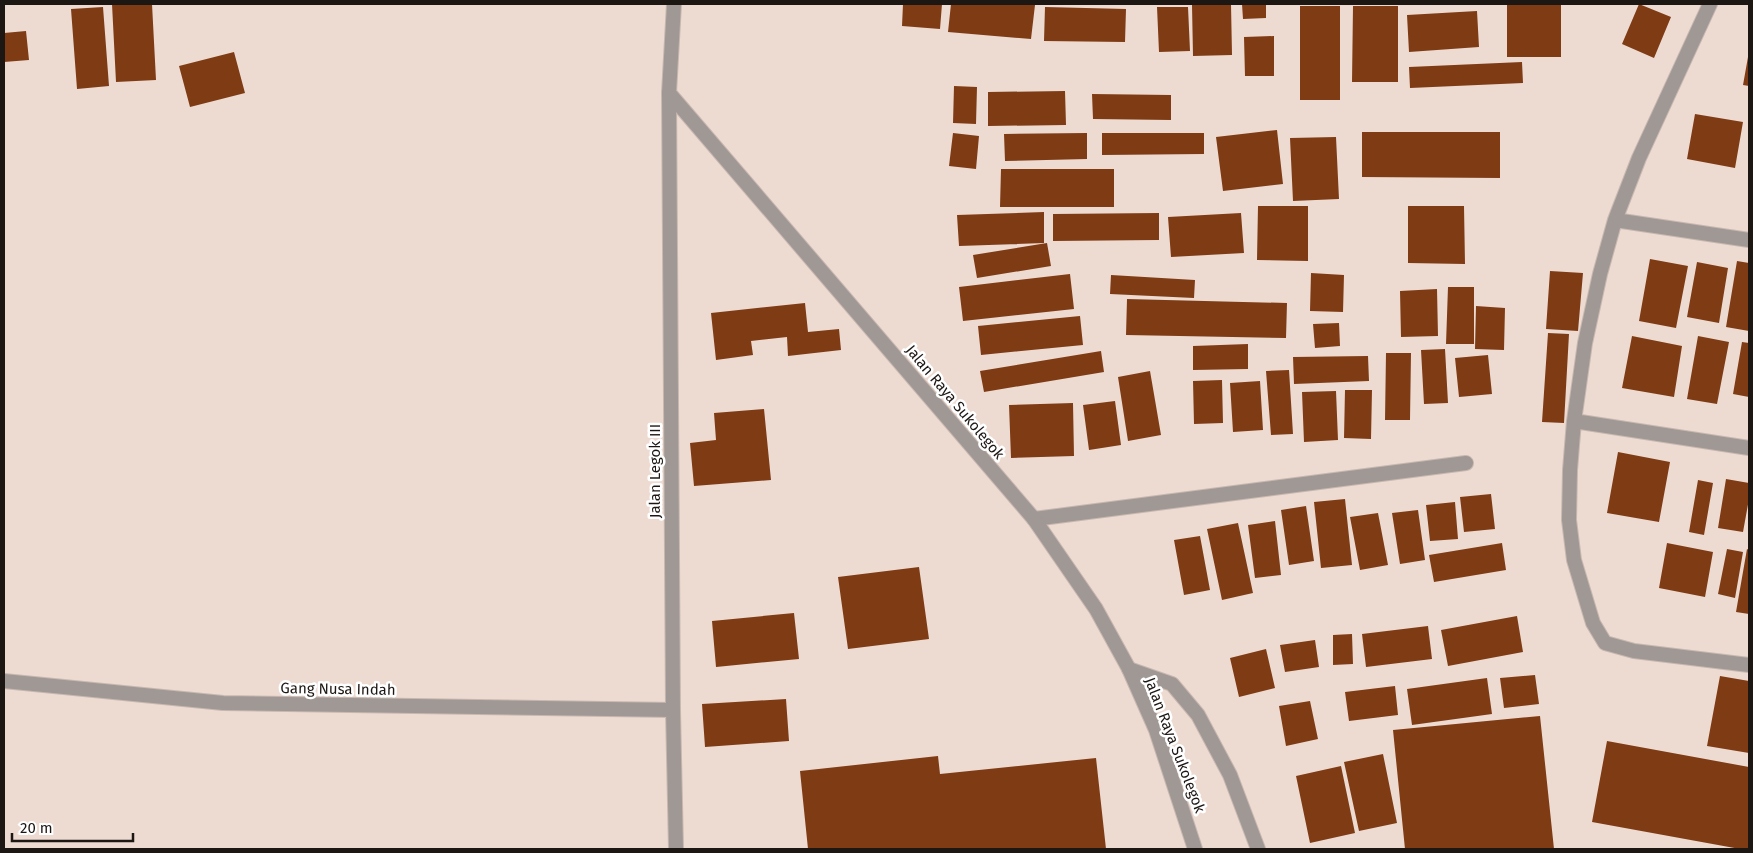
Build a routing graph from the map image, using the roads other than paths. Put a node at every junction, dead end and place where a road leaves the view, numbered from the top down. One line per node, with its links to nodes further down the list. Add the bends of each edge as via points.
1 (674, 4): 3 (street)
2 (1710, 4): 4 (street, via 1639,158)
3 (669, 93): 9 (street, Jalan Raya Sukolegok); 13 (street, Jalan Legok III)
4 (1615, 220): 5 (street); 6 (street, via 1584,343)
5 (1749, 240)
6 (1574, 421): 7 (street); 10 (street, via 1569,510 1574,560 1593,623 1605,643 1634,652)
7 (1749, 448)
8 (1466, 463): 9 (street)
9 (1034, 519): 11 (street, Jalan Raya Sukolegok, via 1096,609)
10 (1749, 665)
11 (1129, 669): 15 (street, Jalan Raya Sukolegok, via 1156,730); 16 (street, via 1172,684 1198,715 1230,775)
12 (4, 681): 13 (street, Gang Nusa Indah, via 223,703)
13 (673, 710): 14 (street, Jalan Legok III)
14 (676, 849)
15 (1195, 849)
16 (1258, 849)

